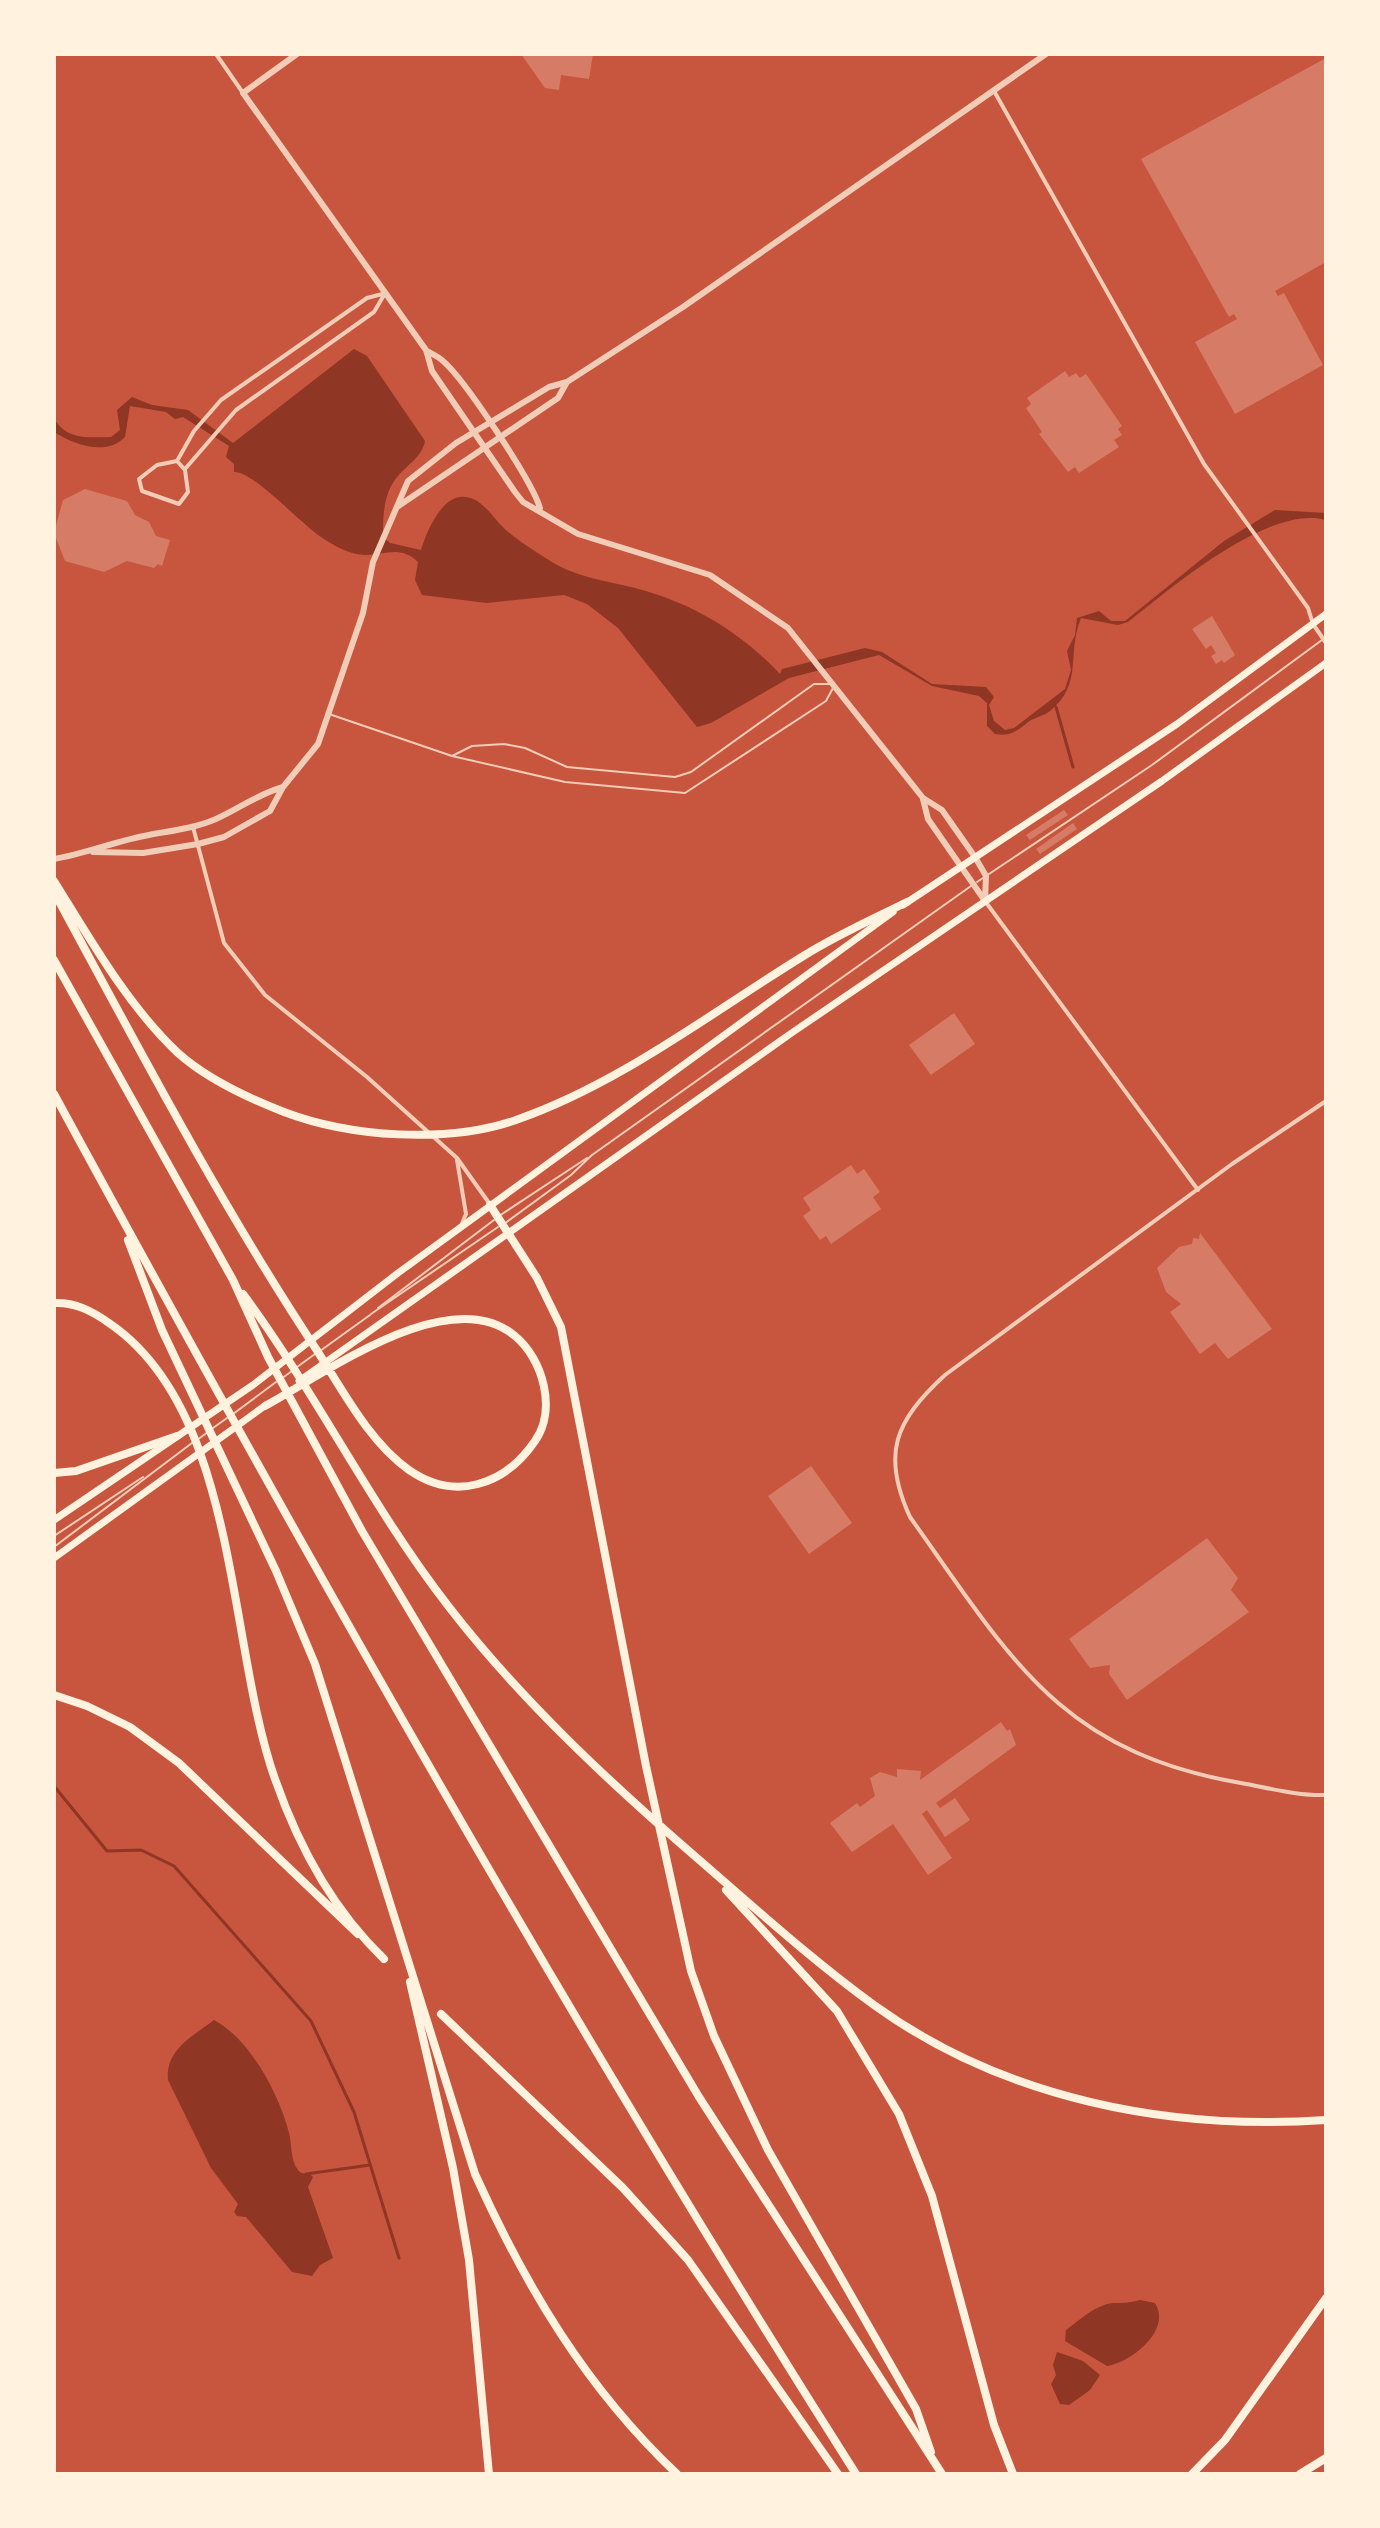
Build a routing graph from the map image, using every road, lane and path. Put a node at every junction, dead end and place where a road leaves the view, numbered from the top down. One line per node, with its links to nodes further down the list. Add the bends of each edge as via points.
1 (216, 54): 5 (street)
2 (297, 54): 5 (street)
3 (1046, 54): 4 (street)
4 (994, 91): 8 (street); 18 (street, via 1204,464 1308,608)
5 (243, 93): 6 (street)
6 (386, 293): 7 (street); 13 (street, via 367,298 221,400); 14 (street, via 374,312 236,410)
7 (426, 350): 9 (street, via 443,361); 10 (street, via 432,371)
8 (567, 382): 9 (street, via 549,387); 11 (street, via 558,398)
9 (490, 425): 10 (street); 11 (street)
10 (474, 433): 12 (street); 15 (street, via 408,481)
11 (498, 437): 12 (street); 16 (street, via 534,488)
12 (483, 446): 15 (street); 16 (street, via 523,502)
13 (177, 461): 14 (street); 14 (street, via 157,465 139,479 142,491 179,504 188,492)
14 (185, 470)
15 (396, 507): 22 (street, via 373,562 363,613)
16 (540, 508): 21 (street, via 578,534 723,582 788,628)
17 (1326, 614): 18 (main road)
18 (1313, 624): 19 (street); 29 (main road, via 1177,724)
19 (1325, 640): 32 (lane)
20 (1326, 663): 36 (main road)
21 (835, 684): 23 (lane, via 814,684 691,772 675,777 567,767 504,744 472,746); 23 (lane, via 826,701 685,793 565,782); 25 (street)
22 (329, 714): 23 (lane); 24 (street, via 318,744)
23 (452, 756)
24 (283, 787): 26 (street); 27 (street, via 270,811 224,837)
25 (923, 798): 29 (street, via 942,810); 31 (street, via 928,819)
26 (193, 827): 27 (street); 28 (street, via 140,836)
27 (198, 844): 28 (street, via 143,853); 42 (street, via 224,943 265,995)
28 (93, 852): 30 (street)
29 (975, 857): 31 (main road); 32 (street)
30 (54, 859)
31 (959, 866): 34 (street); 37 (main road)
32 (986, 876): 34 (lane); 36 (street)
33 (54, 881): 37 (highway, via 133,1000 179,1053 251,1099 316,1124 392,1134 474,1130 515,1120 586,1089 807,954)
34 (972, 885): 36 (street); 41 (lane)
35 (54, 892): 52 (highway, via 233,1219 303,1330 342,1389 393,1456 438,1484 470,1486 507,1473 523,1459 539,1436 545,1409 541,1378 515,1335 487,1321 459,1316 423,1323 377,1344)
36 (985, 901): 43 (street); 48 (main road)
37 (907, 902): 44 (main road)
38 (54, 960): 49 (highway)
39 (54, 1094): 45 (highway)
40 (1326, 1101): 43 (street)
41 (592, 1155): 46 (lane, via 571,1175); 46 (lane, via 566,1168)
42 (457, 1158): 44 (street); 47 (street, via 466,1214)
43 (1198, 1190): 61 (street, via 922,1396 899,1432 893,1469 910,1517 1009,1656 1067,1711 1121,1748 1175,1769)
44 (490, 1205): 46 (highway); 47 (main road)
45 (118, 1213): 63 (highway, via 162,1330 315,1664); 72 (highway, via 521,1922)
46 (499, 1221): 48 (highway); 51 (lane); 51 (lane, via 416,1287)
47 (461, 1227): 53 (main road)
48 (507, 1234): 52 (main road); 68 (highway, via 549,1301 573,1374 646,1766 691,1971 714,2036 768,2150 916,2409)
49 (233, 1280): 62 (highway, via 283,1348 359,1478 449,1606 514,1681); 68 (highway, via 268,1357 362,1531 699,2097)
50 (54, 1303): 60 (highway, via 68,1302 94,1313 128,1336 153,1363 182,1413 205,1468 229,1559 274,1778 301,1847 380,1955 179,1763 130,1727)
51 (371, 1314): 54 (lane)
52 (265, 1406): 59 (main road)
53 (177, 1436): 55 (highway, via 76,1471); 56 (main road)
54 (155, 1470): 57 (lane); 58 (lane)
55 (54, 1473)
56 (54, 1520)
57 (54, 1536)
58 (54, 1547)
59 (54, 1558)
60 (54, 1695)
61 (1326, 1795)
62 (687, 1849): 65 (highway, via 877,2008 962,2057 1052,2092 1142,2115 1221,2124); 74 (highway, via 837,2011 899,2114 932,2196 994,2425)
63 (396, 1923): 69 (highway, via 469,2260); 70 (highway, via 475,2174 511,2254 583,2370 635,2434)
64 (441, 2014): 71 (highway, via 623,2188 688,2260)
65 (1326, 2120)
66 (1326, 2298): 75 (highway, via 1225,2440)
67 (1326, 2458): 76 (highway)
68 (934, 2461): 73 (highway)
69 (489, 2474)
70 (677, 2474)
71 (838, 2474)
72 (856, 2474)
73 (942, 2474)
74 (1013, 2474)
75 (1192, 2474)
76 (1300, 2474)

